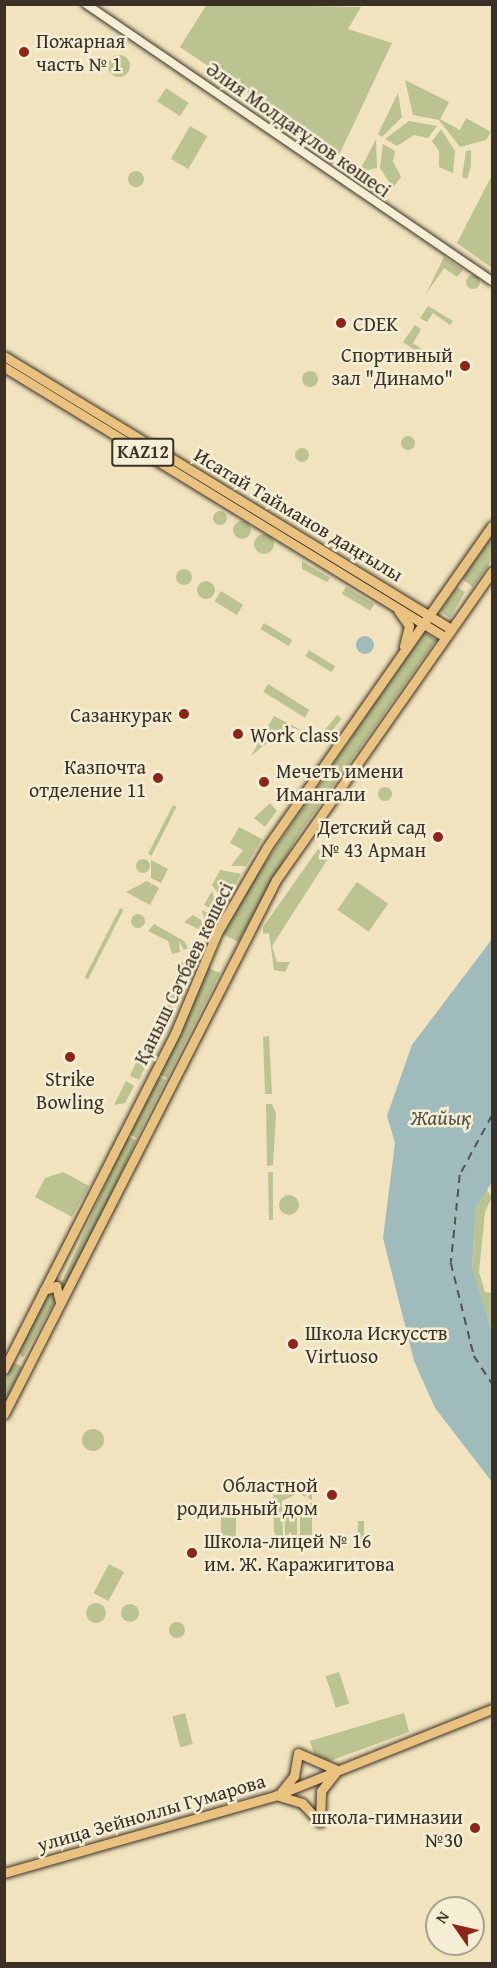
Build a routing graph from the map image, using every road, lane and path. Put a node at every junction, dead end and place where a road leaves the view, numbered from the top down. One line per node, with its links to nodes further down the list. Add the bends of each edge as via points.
1 (86, 4): 2 (main road, Әлия Молдағұлов көшесі)
2 (492, 282)
3 (4, 356): 8 (main road, Исатай Тайманов даңғылы / KAZ12)
4 (4, 367): 7 (main road, Исатай Тайманов даңғылы / KAZ12)
5 (492, 526): 8 (main road, Қаныш Сәтбаев көшесі)
6 (492, 571): 10 (main road, Қаныш Сәтбаев көшесі)
7 (394, 606): 9 (main road, Исатай Тайманов даңғылы / KAZ12); 11 (main road, via 409,626)
8 (430, 615): 9 (main road, Қаныш Сәтбаев көшесі); 10 (main road, Исатай Тайманов даңғылы / KAZ12)
9 (424, 623): 10 (main road, Исатай Тайманов даңғылы / KAZ12); 11 (main road, Қаныш Сәтбаев көшесі)
10 (448, 633): 13 (main road, Қаныш Сәтбаев көшесі, via 276,880)
11 (402, 655): 12 (main road, Қаныш Сәтбаев көшесі, via 267,847 217,933 176,1031)
12 (44, 1291): 13 (main road, via 56,1286); 14 (main road, Қаныш Сәтбаев көшесі)
13 (60, 1304): 15 (main road, Қаныш Сәтбаев көшесі)
14 (15, 1349): 15 (main road, via 21,1362); 16 (main road, Қаныш Сәтбаев көшесі)
15 (33, 1357): 17 (main road, Қаныш Сәтбаев көшесі)
16 (4, 1369)
17 (4, 1414)
18 (492, 1709): 19 (main road, улица Зейноллы Гумарова)
19 (340, 1770): 20 (main road, улица Зейноллы Гумарова); 20 (main road, via 318,1766 298,1753 294,1776); 20 (main road, via 321,1791 320,1822 302,1803)
20 (277, 1796): 21 (main road, улица Зейноллы Гумарова)
21 (4, 1873)

